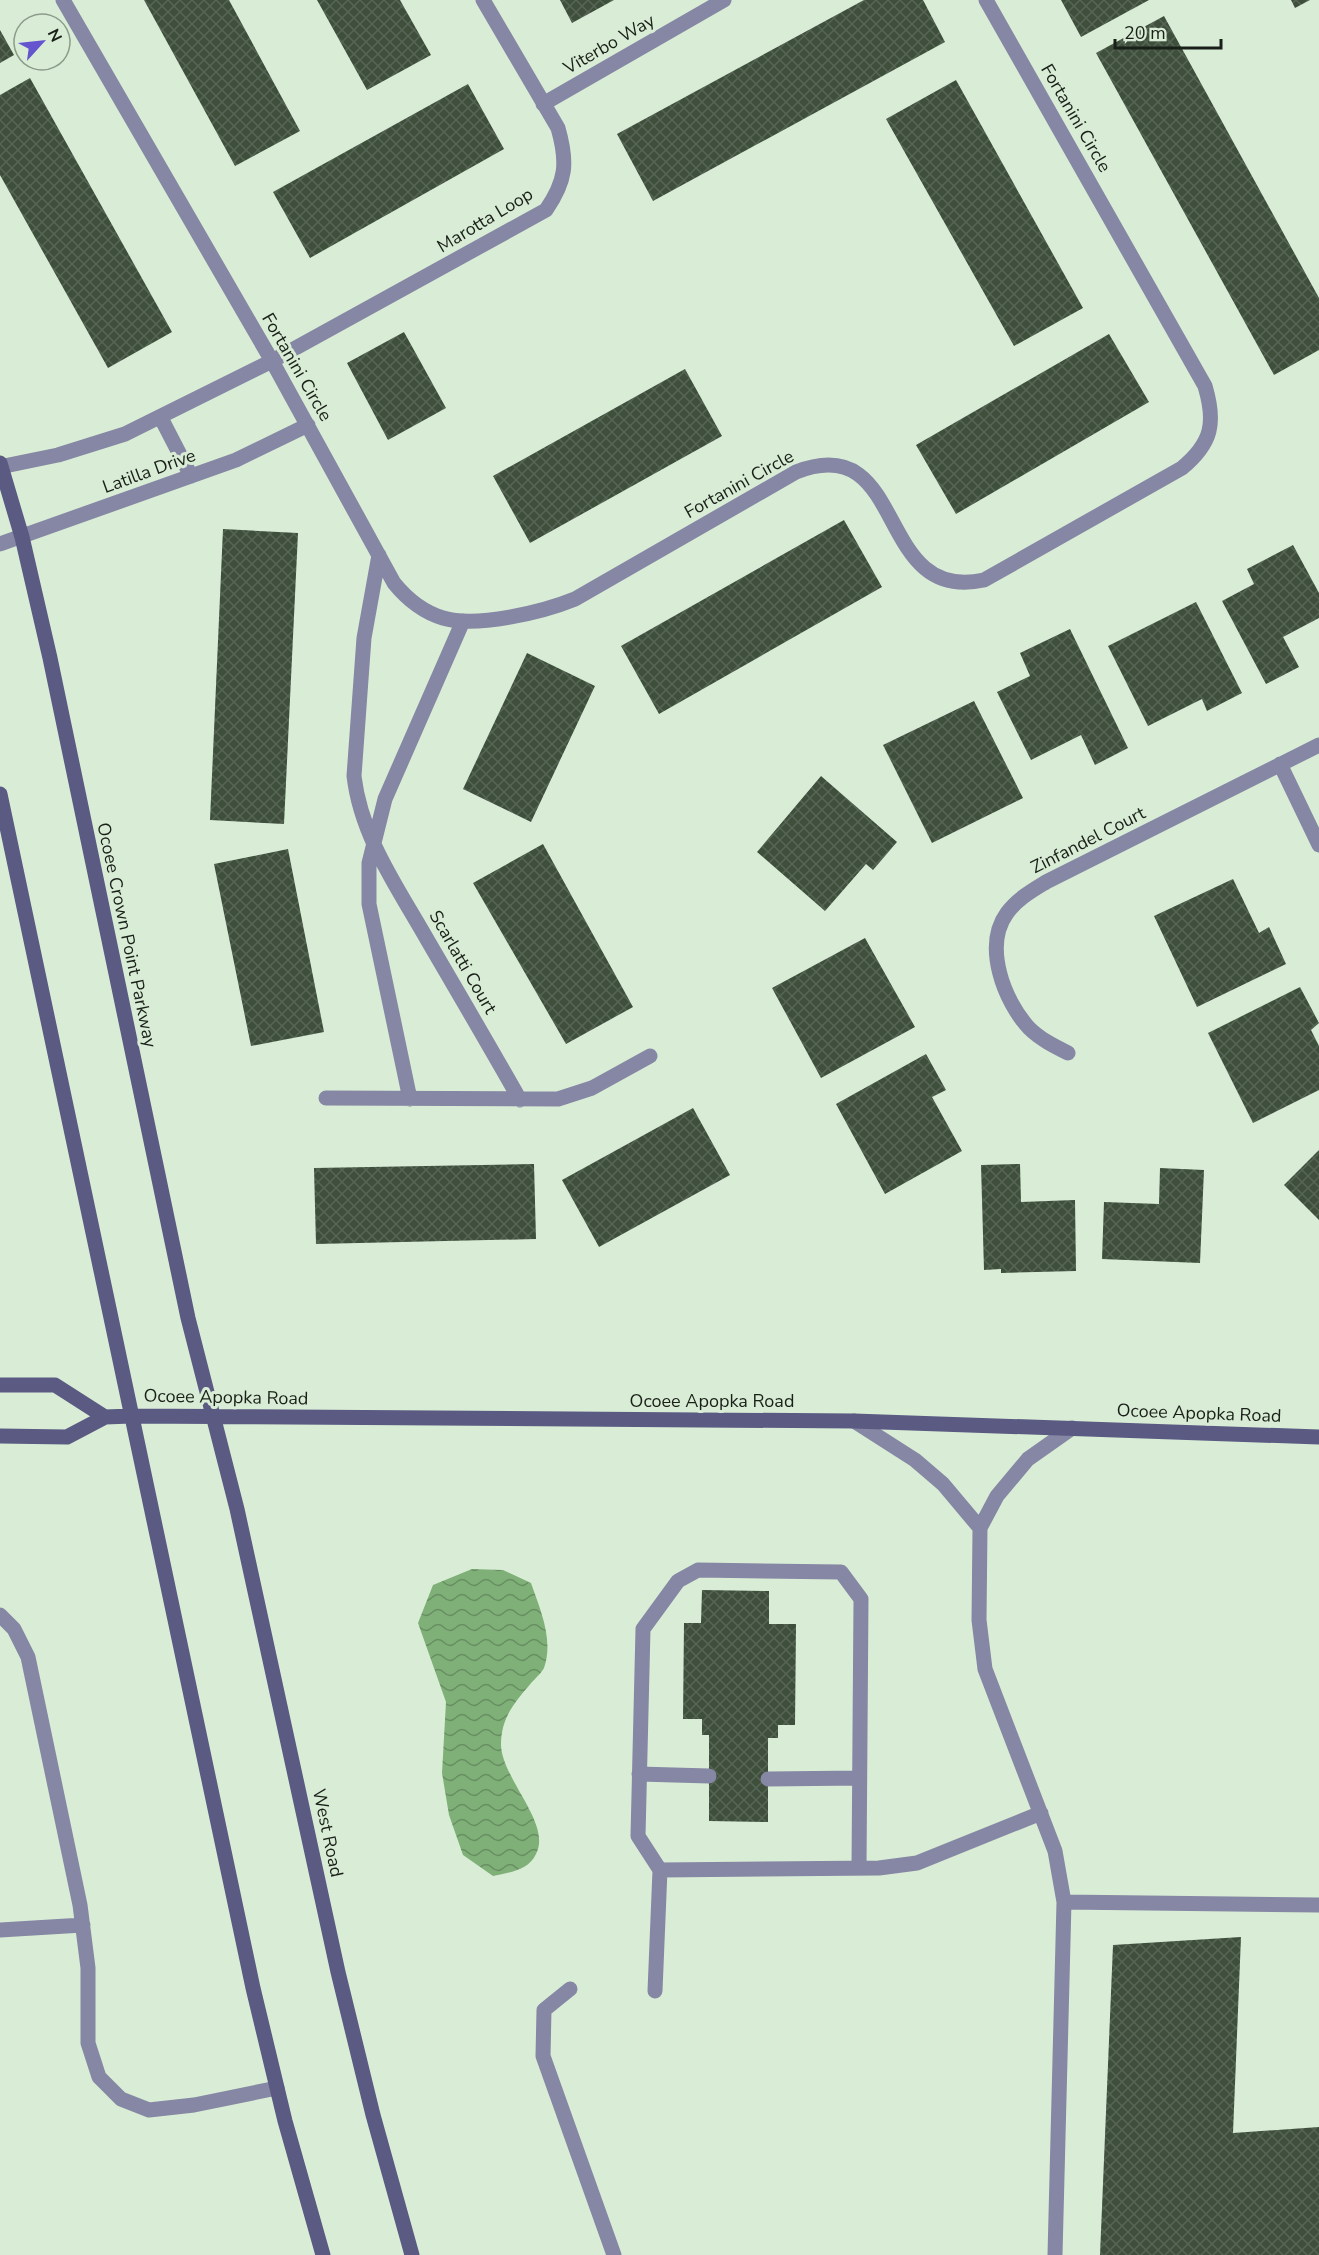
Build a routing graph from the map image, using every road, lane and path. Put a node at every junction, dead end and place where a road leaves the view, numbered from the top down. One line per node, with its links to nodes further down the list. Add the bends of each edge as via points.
1 (63, 0): 6 (street, Fortanini Circle)
2 (483, 0): 5 (street, Marotta Loop)
3 (724, 0): 5 (street, Viterbo Way)
4 (986, 0): 14 (street, Fortanini Circle, via 1205,386 1211,424 1206,442 1196,456 1182,468 984,580 957,583 934,576 918,563 869,483 855,472 824,465 796,472 575,599 544,609)
5 (543, 104): 6 (street, Marotta Loop, via 558,128 564,149 559,191 546,210)
6 (272, 361): 7 (street); 8 (street, Fortanini Circle)
7 (162, 418): 9 (street, via 88,447); 10 (street)
8 (308, 424): 10 (street, Latilla Drive, via 236,460); 13 (street, Fortanini Circle)
9 (0, 466): 11 (street, Ocoee Crown Point Parkway)
10 (190, 476): 11 (street, Latilla Drive)
11 (22, 537): 12 (street, Latilla Drive); 27 (street, Ocoee Crown Point Parkway, via 188,1318)
12 (0, 544)
13 (380, 555): 14 (street, Fortanini Circle, via 406,597 443,618); 18 (street, Scarlatti Court, via 364,638 354,776 356,798)
14 (463, 621): 18 (street, Scarlatti Court, via 385,799)
15 (1319, 745): 16 (street, Zinfandel Court)
16 (1280, 764): 19 (street); 20 (street, Zinfandel Court, via 1046,882 1006,914 998,934 1003,983 1029,1027)
17 (0, 794): 26 (street)
18 (372, 843): 23 (street, Scarlatti Court, via 369,904); 24 (street, Scarlatti Court)
19 (1319, 844)
20 (1068, 1053)
21 (650, 1056): 24 (street, via 575,1095)
22 (326, 1098): 23 (street)
23 (410, 1099): 24 (street)
24 (520, 1100)
25 (0, 1384): 28 (street, via 55,1385)
26 (131, 1416): 27 (street, Ocoee Apopka Road); 28 (street, Ocoee Apopka Road); 48 (street)
27 (215, 1416): 29 (street, Ocoee Apopka Road); 50 (street, West Road, via 338,1972)
28 (105, 1417): 31 (street, Ocoee Apopka Road, via 68,1437)
29 (854, 1421): 30 (street, Ocoee Apopka Road); 33 (street, via 915,1460 943,1484)
30 (1072, 1428): 32 (street, Ocoee Apopka Road); 33 (street, via 1028,1459 997,1496)
31 (0, 1437)
32 (1319, 1437)
33 (980, 1528): 39 (street, via 979,1620 985,1669)
34 (0, 1615): 44 (street, via 15,1629 28,1657)
35 (639, 1774): 36 (street); 37 (street, via 643,1629 678,1581 698,1570 841,1572 861,1599); 41 (street, via 638,1836)
36 (709, 1776)
37 (859, 1778): 38 (street); 40 (street)
38 (768, 1779)
39 (1041, 1813): 40 (street, via 917,1863); 42 (street, via 1055,1851)
40 (859, 1868): 41 (street)
41 (660, 1870): 47 (street)
42 (1064, 1902): 43 (street); 52 (street)
43 (1319, 1905)
44 (83, 1926): 45 (street); 48 (street, via 88,1968 88,2043 99,2077 121,2099 149,2110)
45 (0, 1930)
46 (570, 1989): 51 (street, via 544,2010 543,2056)
47 (655, 1991)
48 (277, 2088): 49 (street)
49 (323, 2255)
50 (412, 2255)
51 (614, 2255)
52 (1055, 2255)

